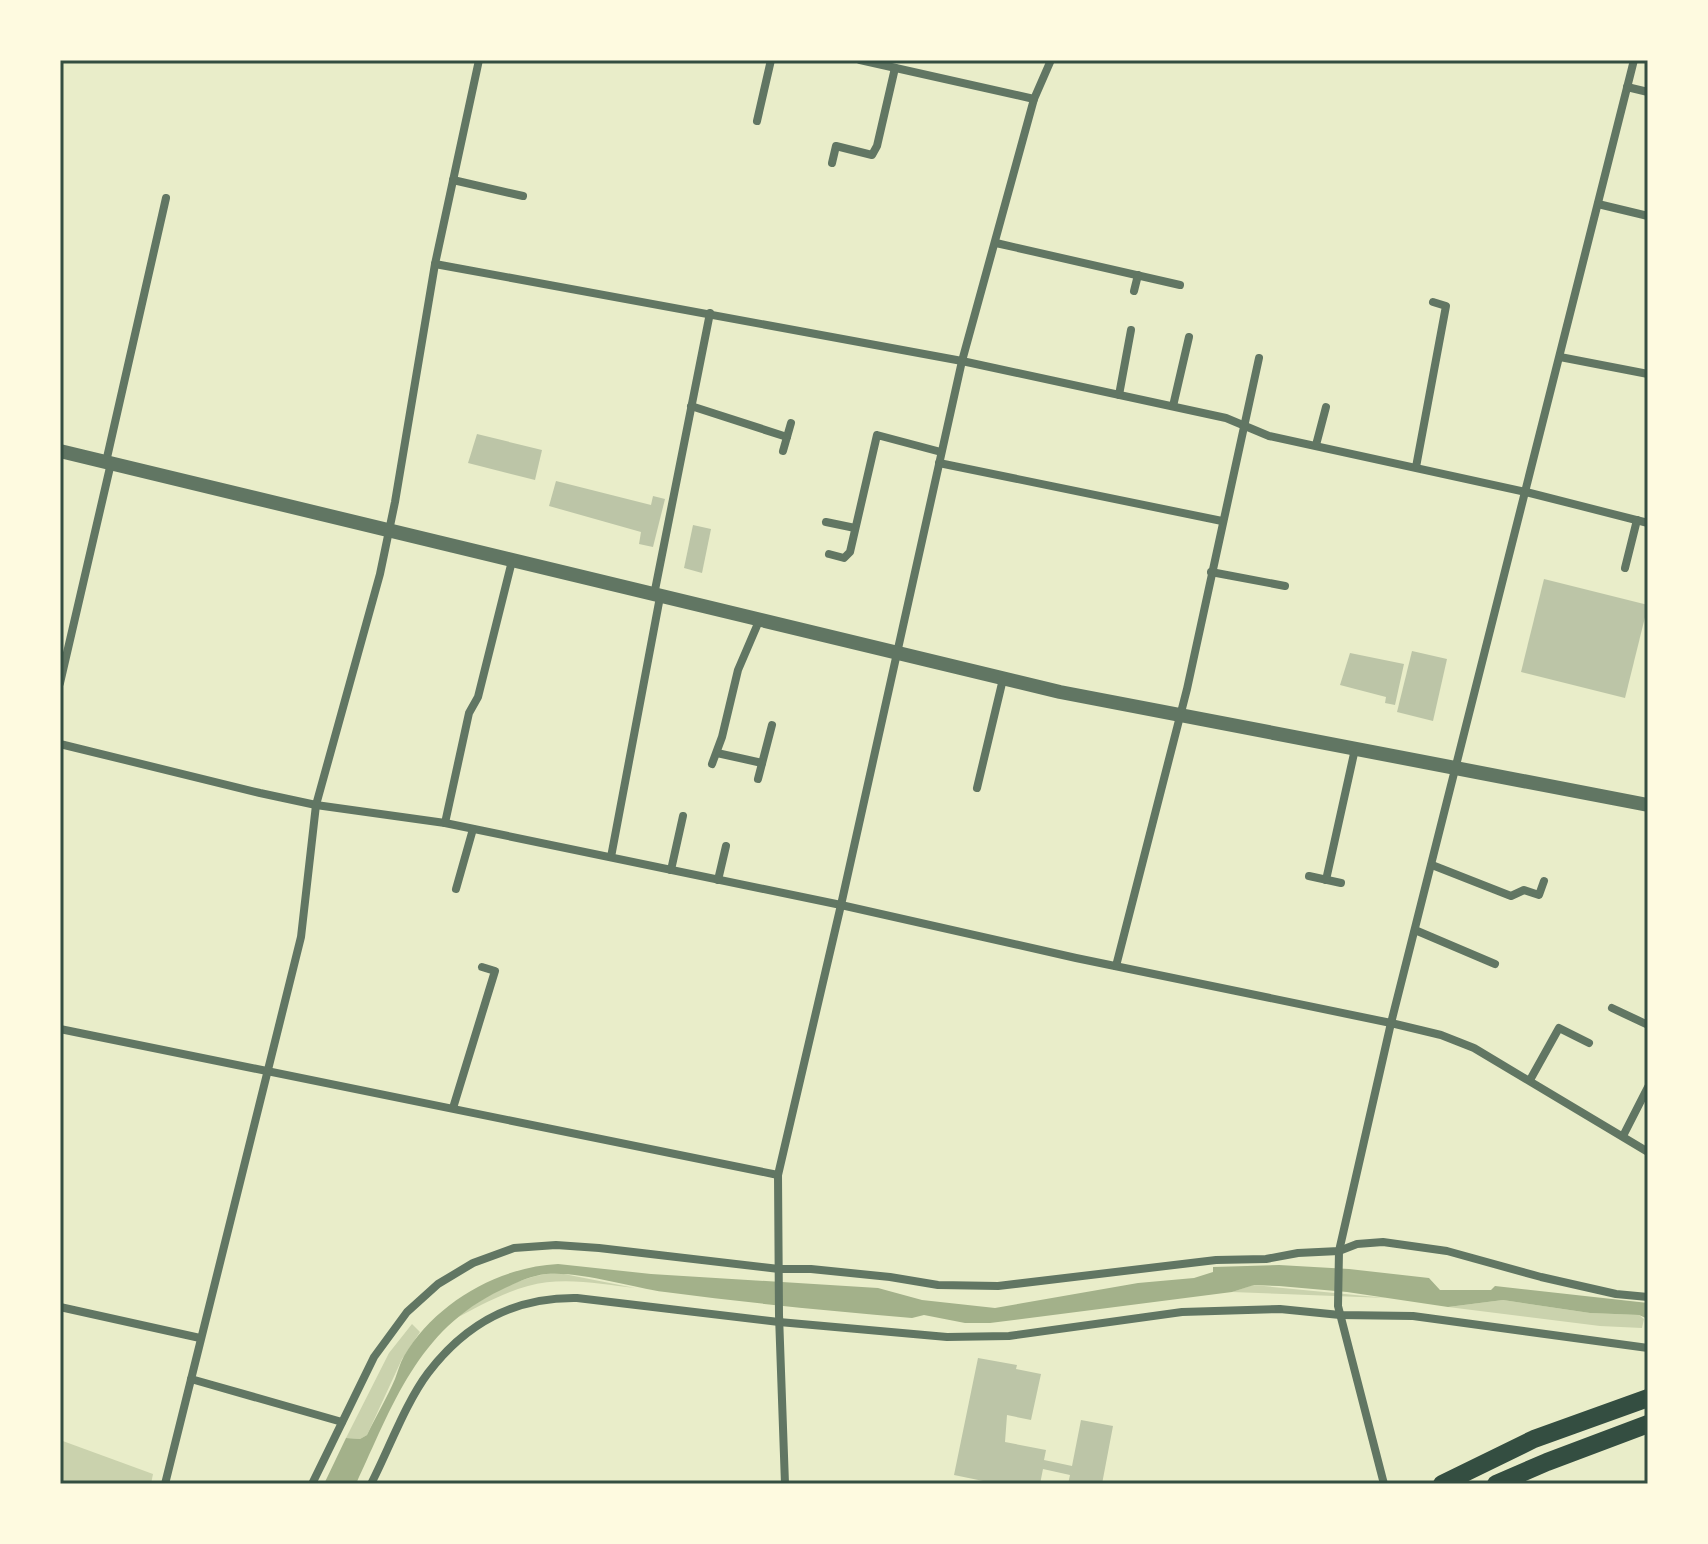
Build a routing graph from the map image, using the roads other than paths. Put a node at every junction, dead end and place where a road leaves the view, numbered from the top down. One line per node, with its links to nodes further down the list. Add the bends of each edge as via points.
1 (479, 60): 12 (street)
2 (771, 60): 10 (street)
3 (860, 60): 6 (street)
4 (1051, 60): 9 (street)
5 (1634, 60): 7 (street)
6 (895, 68): 9 (street); 11 (street, via 872,155 836,146)
7 (1627, 87): 8 (street); 15 (street)
8 (1648, 92)
9 (1034, 99): 17 (street)
10 (757, 121)
11 (832, 163)
12 (453, 180): 13 (street); 18 (street)
13 (523, 196)
14 (166, 198): 41 (street)
15 (1598, 204): 16 (street); 26 (street)
16 (1648, 216)
17 (996, 243): 19 (street); 28 (street)
18 (435, 264): 23 (street); 50 (street)
19 (1138, 275): 20 (street); 21 (street)
20 (1180, 285)
21 (1134, 291)
22 (1433, 302): 43 (street, via 1446,306)
23 (710, 313): 28 (street); 31 (street)
24 (1131, 330): 30 (street)
25 (1189, 337): 32 (street)
26 (1560, 357): 29 (street); 44 (street)
27 (1259, 358): 35 (street)
28 (962, 361): 30 (street); 40 (street)
29 (1648, 374)
30 (1119, 395): 32 (street)
31 (691, 406): 36 (street); 56 (street)
32 (1173, 406): 35 (street)
33 (1326, 407): 37 (street)
34 (791, 423): 36 (street)
35 (1245, 427): 37 (street); 46 (street)
36 (787, 437): 39 (street)
37 (1316, 445): 43 (street)
38 (60, 451): 41 (street)
39 (783, 451)
40 (941, 452): 42 (street); 49 (street, via 877,435)
41 (108, 462): 50 (street); 60 (street)
42 (939, 463): 46 (street); 58 (street)
43 (1416, 467): 44 (street)
44 (1526, 492): 45 (street); 68 (street)
45 (1637, 520): 48 (street); 53 (street)
46 (1222, 521): 54 (street)
47 (826, 522): 49 (street)
48 (1648, 523)
49 (855, 528): 51 (street, via 844,558)
50 (389, 531): 52 (street); 71 (street)
51 (829, 554)
52 (512, 561): 56 (street); 74 (street, via 478,697 469,713)
53 (1625, 568)
54 (1211, 572): 55 (street); 61 (street)
55 (1285, 586)
56 (657, 596): 57 (street); 77 (street)
57 (759, 621): 58 (street); 65 (street, via 738,670)
58 (897, 655): 59 (street); 86 (street)
59 (1003, 679): 61 (street); 70 (street)
60 (60, 683)
61 (1179, 715): 64 (street); 89 (street)
62 (772, 725): 66 (street)
63 (60, 744): 71 (street)
64 (1355, 749): 68 (street); 82 (street)
65 (717, 753): 66 (street); 67 (street)
66 (762, 763): 69 (street)
67 (712, 764)
68 (1457, 768): 72 (street); 78 (street)
69 (758, 779)
70 (977, 788)
71 (316, 805): 74 (street); 96 (street, via 301,937)
72 (1648, 805)
73 (683, 816): 79 (street)
74 (445, 823): 75 (street)
75 (473, 829): 77 (street); 85 (street)
76 (726, 846): 81 (street)
77 (611, 857): 79 (street)
78 (1432, 865): 83 (street, via 1511,896 1524,890 1539,895); 87 (street)
79 (671, 870): 81 (street)
80 (1309, 876): 82 (street)
81 (718, 880): 86 (street)
82 (1326, 880): 84 (street)
83 (1544, 881)
84 (1341, 883)
85 (456, 889)
86 (841, 905): 89 (street); 102 (street)
87 (1415, 930): 88 (street); 92 (street)
88 (1495, 964)
89 (1116, 966): 92 (street)
90 (482, 967): 99 (street, via 495,971)
91 (1612, 1008): 93 (street)
92 (1391, 1023): 97 (street, via 1474,1048); 103 (street)
93 (1648, 1025)
94 (60, 1029): 96 (street)
95 (1589, 1043): 97 (street, via 1559,1028)
96 (269, 1070): 99 (street); 109 (street)
97 (1530, 1080): 100 (street)
98 (1648, 1087): 100 (street)
99 (453, 1108): 102 (street)
100 (1623, 1136): 101 (street)
101 (1648, 1152)
102 (778, 1175): 104 (street)
103 (1339, 1251): 104 (street, via 998,1286 938,1285 811,1269); 105 (street, via 1383,1242 1447,1251 1541,1277); 107 (street)
104 (779, 1272): 108 (street); 113 (street, via 599,1248 514,1248 473,1263 438,1284 407,1312 374,1357)
105 (1648, 1297)
106 (60, 1307): 109 (street)
107 (1339, 1311): 108 (street, via 1182,1312 979,1337); 110 (street); 119 (street)
108 (779, 1319): 117 (street, via 577,1298 528,1302 501,1312 474,1327 426,1375); 118 (street)
109 (200, 1338): 111 (street)
110 (1648, 1348)
111 (191, 1379): 113 (street); 115 (street)
112 (1648, 1398): 120 (highway, via 1534,1439)
113 (342, 1422): 116 (street)
114 (1648, 1424): 121 (highway)
115 (165, 1484)
116 (312, 1484)
117 (371, 1484)
118 (785, 1484)
119 (1384, 1484)
120 (1442, 1484)
121 (1496, 1484)

